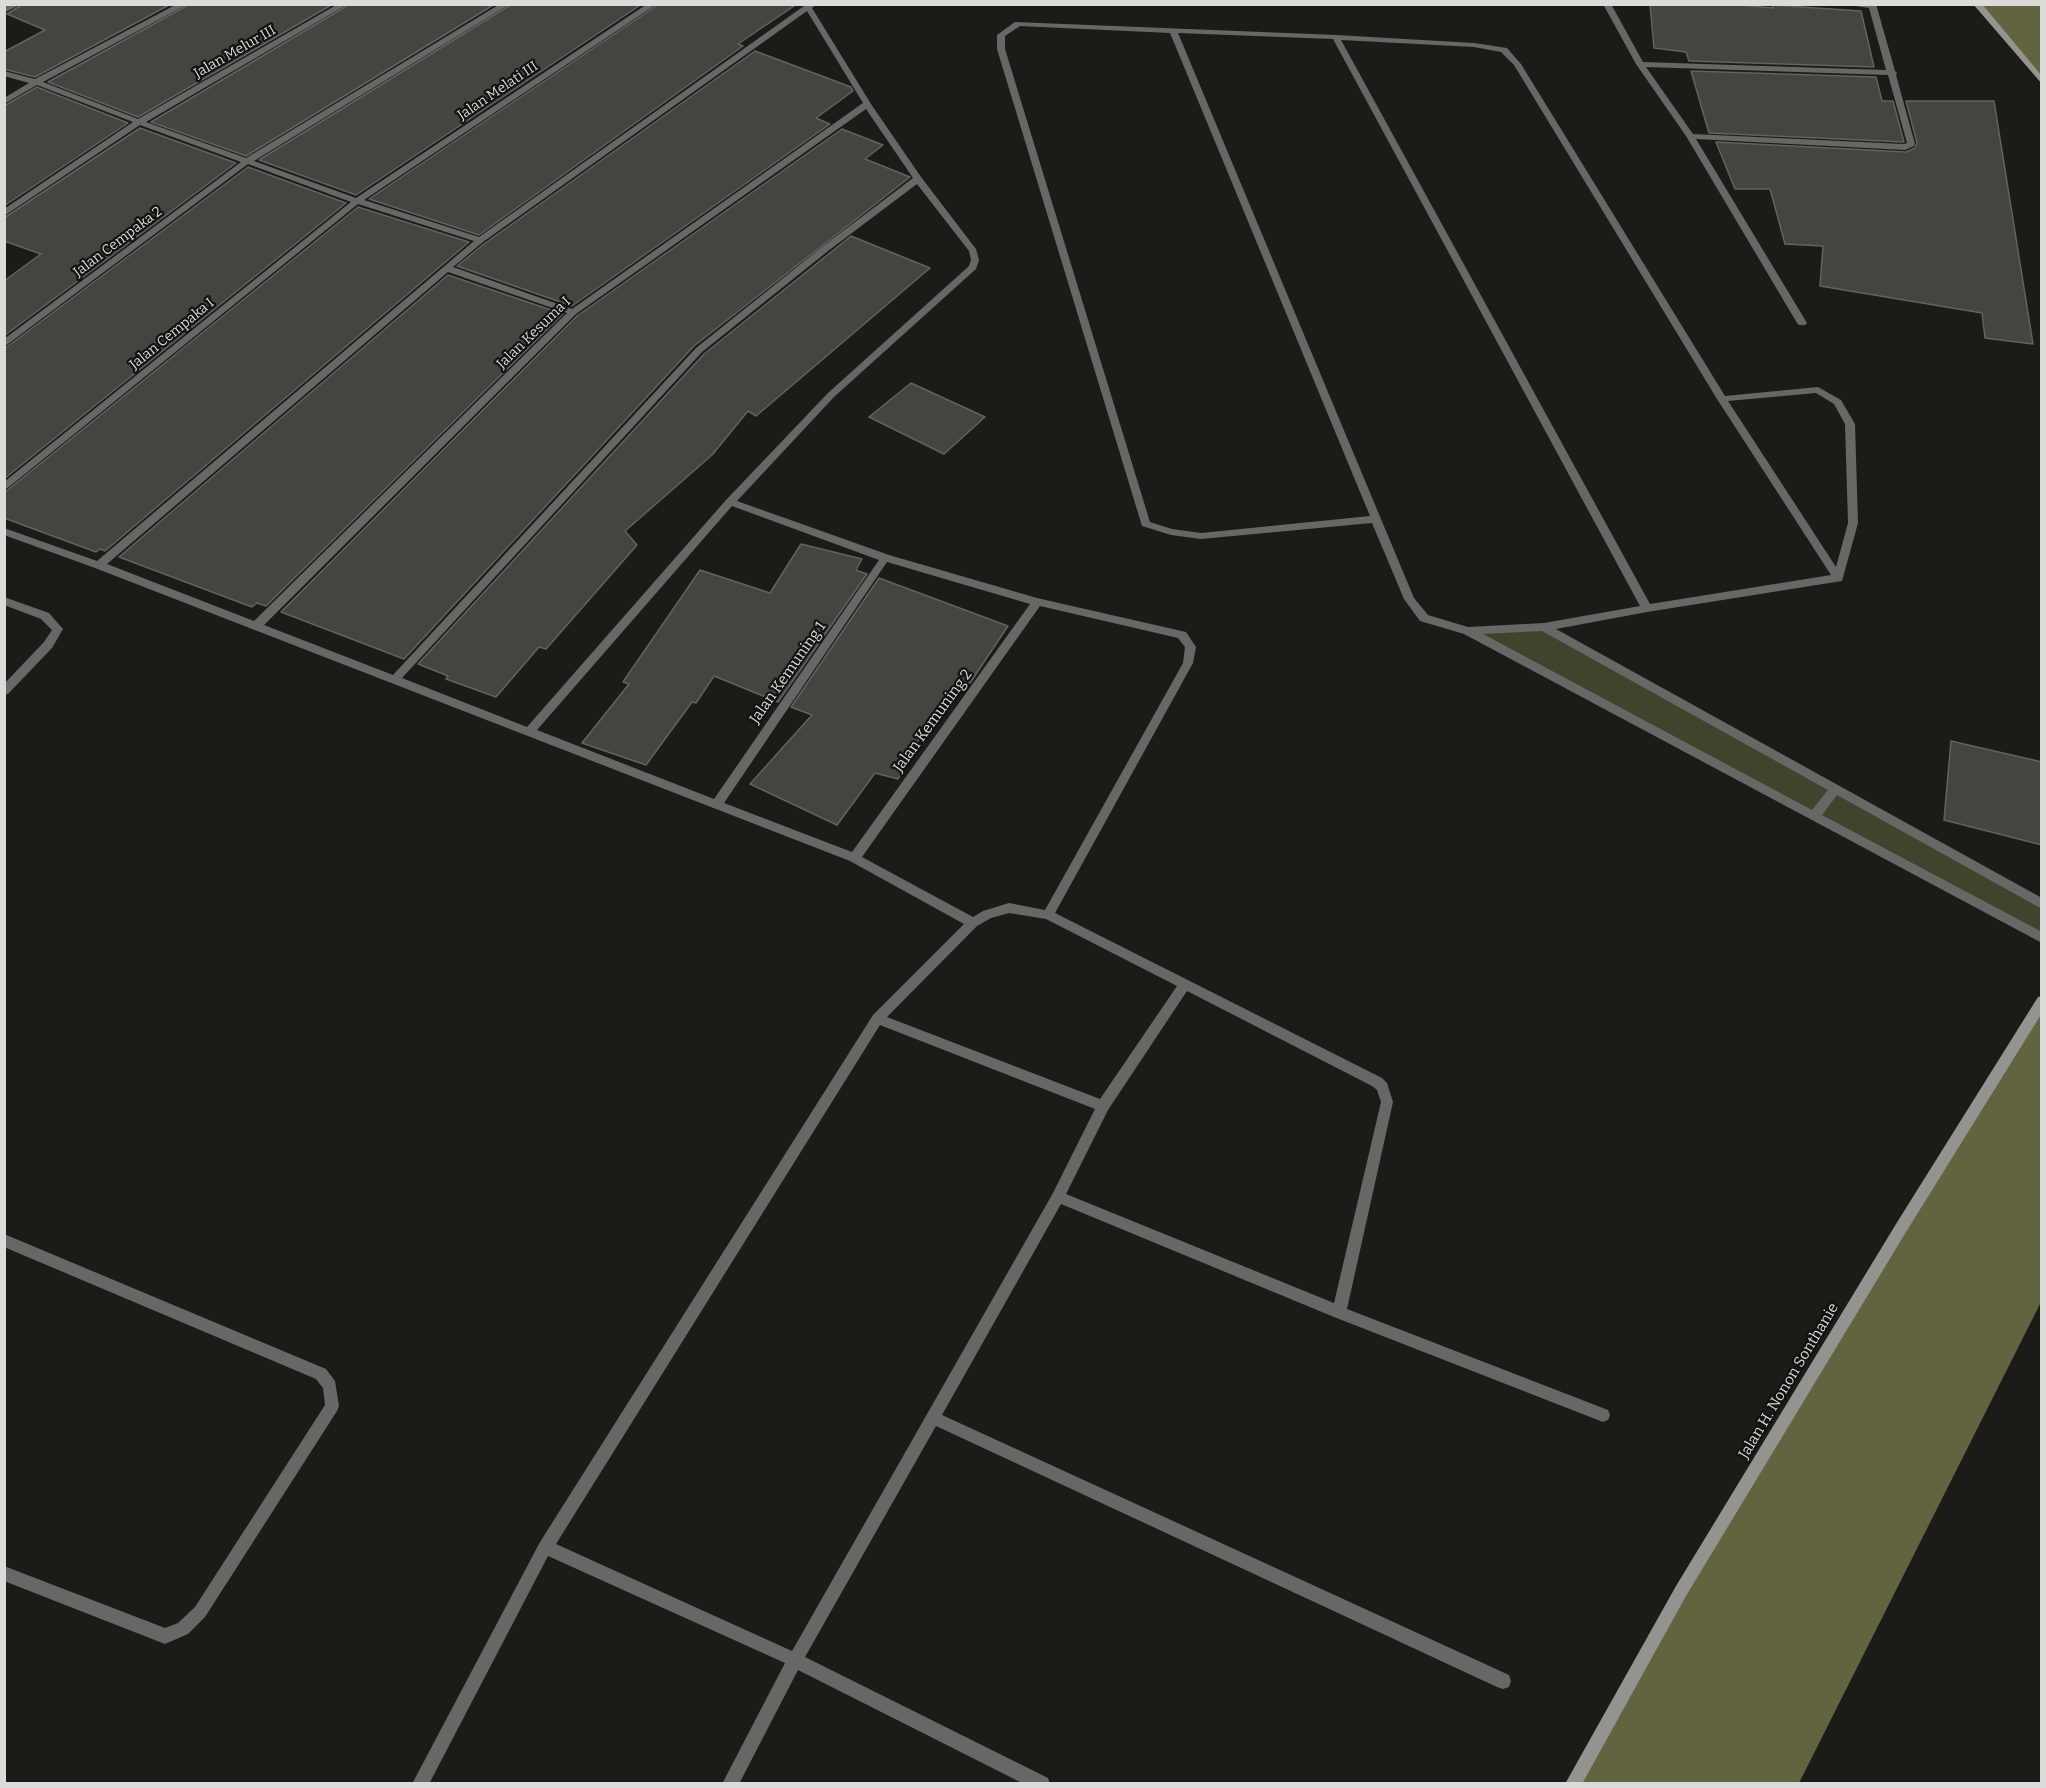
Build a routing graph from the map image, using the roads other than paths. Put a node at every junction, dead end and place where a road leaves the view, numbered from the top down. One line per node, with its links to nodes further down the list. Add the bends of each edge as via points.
1 (17, 4): 11 (street)
2 (184, 4): 17 (street)
3 (344, 4): 21 (street, Jalan Melur III)
4 (506, 4): 23 (street, Jalan Cempaka 2)
5 (653, 4): 25 (street, Jalan Melati III)
6 (1607, 4): 14 (street)
7 (1846, 4): 10 (street)
8 (1977, 4): 18 (street)
9 (809, 5): 20 (street); 27 (street)
10 (1873, 5): 16 (street)
11 (4, 11)
12 (1173, 30): 13 (street); 35 (street); 35 (street, via 1018,24 1001,35 1005,60 1146,524 1200,536)
13 (1336, 37): 32 (street, via 1474,45 1504,51 1517,64); 42 (street)
14 (1640, 64): 16 (street); 22 (street)
15 (4, 73): 17 (street)
16 (1893, 73): 22 (street, via 1911,139 1905,147)
17 (36, 82): 19 (street); 21 (street)
18 (2042, 82)
19 (4, 102)
20 (867, 104): 24 (street); 29 (street, Jalan Kesuma I)
21 (139, 122): 23 (street); 26 (street, Jalan Melur III)
22 (1690, 136): 30 (street)
23 (247, 161): 25 (street); 31 (street, Jalan Cempaka 2)
24 (918, 179): 34 (street, via 973,251 973,267 831,395); 46 (street, via 699,350)
25 (357, 201): 27 (street); 33 (street, Jalan Cempaka I)
26 (4, 213)
27 (480, 240): 28 (street)
28 (446, 268): 29 (street); 38 (street)
29 (573, 312): 43 (street, Jalan Kesuma I)
30 (1802, 323)
31 (4, 344)
32 (1722, 399): 39 (street); 39 (street, via 1818,390 1838,402 1850,424 1853,523)
33 (4, 488)
34 (730, 502): 37 (street); 48 (street)
35 (1376, 519): 45 (street, via 1409,599 1424,618)
36 (4, 531): 38 (street)
37 (885, 558): 41 (street); 50 (street, Jalan Kemuning 1)
38 (99, 565): 43 (street)
39 (1838, 578): 42 (street)
40 (4, 601): 47 (street, via 45,616 58,629)
41 (1037, 602): 52 (street, Jalan Kemuning 2); 54 (street, via 1182,635 1191,647 1188,663)
42 (1647, 608): 44 (street)
43 (256, 626): 46 (street)
44 (1544, 627): 45 (street); 49 (street)
45 (1468, 631): 51 (street)
46 (394, 680): 48 (street)
47 (4, 692)
48 (529, 732): 50 (street)
49 (1836, 789): 51 (street); 53 (street)
50 (716, 805): 52 (street)
51 (1814, 816): 56 (street)
52 (854, 858): 55 (street)
53 (2042, 904)
54 (1047, 915): 55 (street, via 1009,908); 57 (street)
55 (973, 923): 59 (street)
56 (2042, 938)
57 (1184, 986): 60 (street); 63 (street, via 1382,1087 1387,1102 1384,1121)
58 (2042, 1001): 73 (street, Jalan H. Nonon Sonthanie, via 1681,1591)
59 (877, 1019): 60 (street); 66 (street)
60 (1103, 1106): 61 (street)
61 (1058, 1197): 63 (street); 65 (street)
62 (4, 1240): 67 (street, via 321,1374 330,1386 332,1406 200,1612 183,1629 165,1636)
63 (1339, 1312): 64 (street)
64 (1603, 1415)
65 (934, 1418): 68 (street); 69 (street)
66 (545, 1547): 68 (street); 70 (street)
67 (4, 1573)
68 (795, 1660): 71 (street); 72 (street)
69 (1503, 1681)
70 (420, 1784)
71 (730, 1784)
72 (1042, 1784)
73 (1573, 1784)

